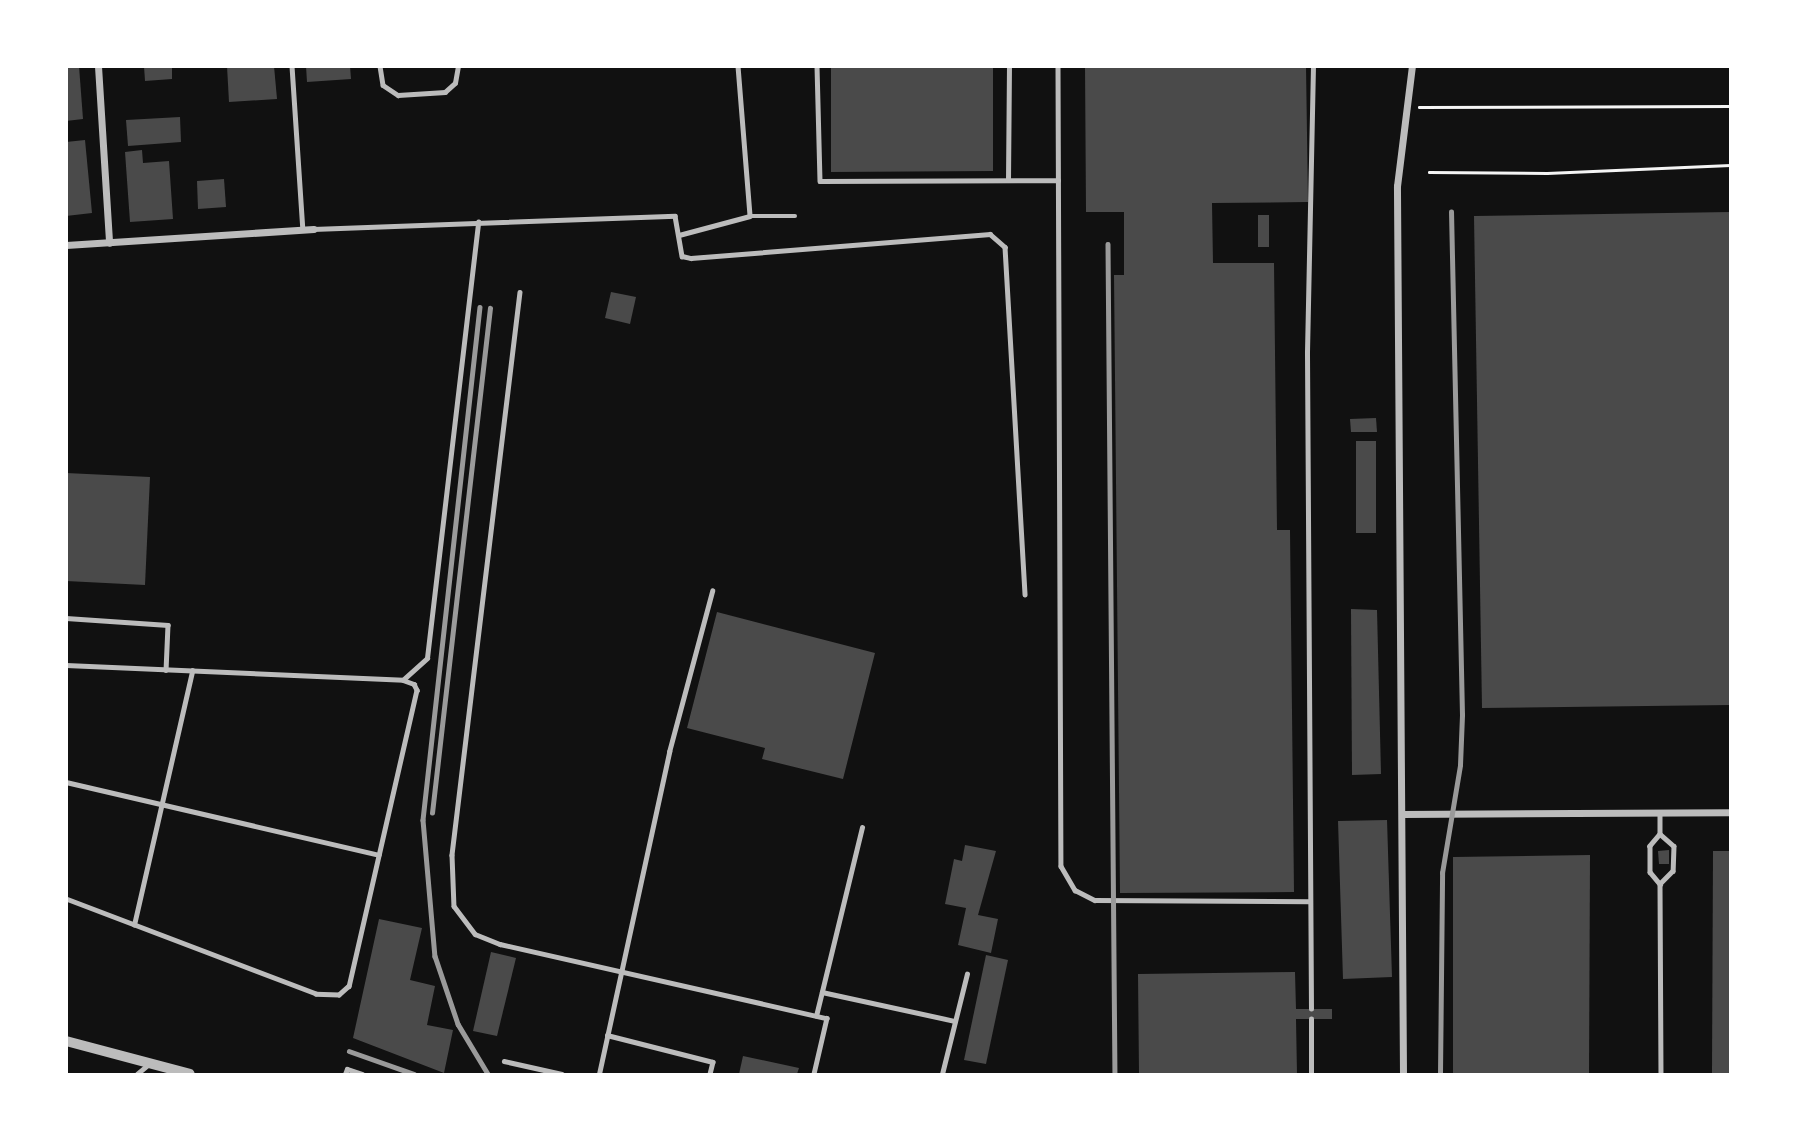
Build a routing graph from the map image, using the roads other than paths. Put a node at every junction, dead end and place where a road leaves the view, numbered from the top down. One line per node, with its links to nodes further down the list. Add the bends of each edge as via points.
1 (98, 66): 19 (street)
2 (292, 66): 17 (lane)
3 (380, 66): 4 (lane, via 383,85 398,95 445,92 455,83)
4 (458, 66)
5 (738, 66): 13 (lane)
6 (817, 66): 11 (lane, via 820,181)
7 (1009, 66): 11 (lane)
8 (1058, 66): 12 (lane)
9 (1313, 66): 39 (lane, via 1307,352)
10 (1412, 66): 33 (street, via 1398,186)
11 (1008, 180): 12 (lane)
12 (1058, 180): 39 (lane, via 1061,866 1075,890 1095,900)
13 (750, 216): 14 (lane); 18 (lane)
14 (796, 216)
15 (478, 222): 16 (lane); 18 (lane, via 675,216); 28 (lane, via 427,658)
16 (313, 229): 17 (street)
17 (303, 230): 19 (street)
18 (679, 235): 23 (lane, via 682,256 691,258 990,234 1005,247)
19 (109, 243): 20 (street)
20 (66, 245)
21 (520, 292): 41 (lane, via 452,855 454,906 475,934)
22 (712, 591): 41 (lane)
23 (1025, 594)
24 (66, 618): 26 (lane, via 168,625)
25 (66, 665): 26 (lane)
26 (166, 670): 27 (lane)
27 (192, 671): 28 (lane); 30 (lane)
28 (403, 680): 36 (lane, via 417,690)
29 (66, 782): 30 (lane)
30 (162, 804): 36 (lane); 40 (lane)
31 (1660, 812): 32 (street); 33 (street); 35 (lane)
32 (1731, 812)
33 (1402, 814): 62 (street)
34 (862, 828): 43 (lane)
35 (1660, 834): 37 (lane, via 1650,846 1650,872); 37 (lane, via 1674,846 1673,872)
36 (379, 855): 40 (lane, via 349,986 332,998)
37 (1660, 884): 63 (lane)
38 (66, 899): 40 (lane)
39 (1310, 901): 44 (lane)
40 (134, 925)
41 (618, 973): 45 (lane); 48 (lane)
42 (967, 974): 47 (lane)
43 (822, 992): 45 (lane); 47 (lane)
44 (1311, 1009)
45 (816, 1016): 59 (lane, via 827,1018)
46 (1311, 1019): 61 (lane)
47 (955, 1021): 60 (lane)
48 (607, 1035): 57 (lane); 58 (lane, via 713,1062)
49 (66, 1041): 51 (street)
50 (504, 1061): 56 (lane)
51 (149, 1063): 52 (lane); 53 (street)
52 (137, 1074)
53 (190, 1074)
54 (345, 1074): 55 (lane, via 347,1069)
55 (362, 1074)
56 (562, 1074)
57 (599, 1074)
58 (710, 1074)
59 (814, 1074)
60 (942, 1074)
61 (1311, 1074)
62 (1403, 1074)
63 (1661, 1074)

